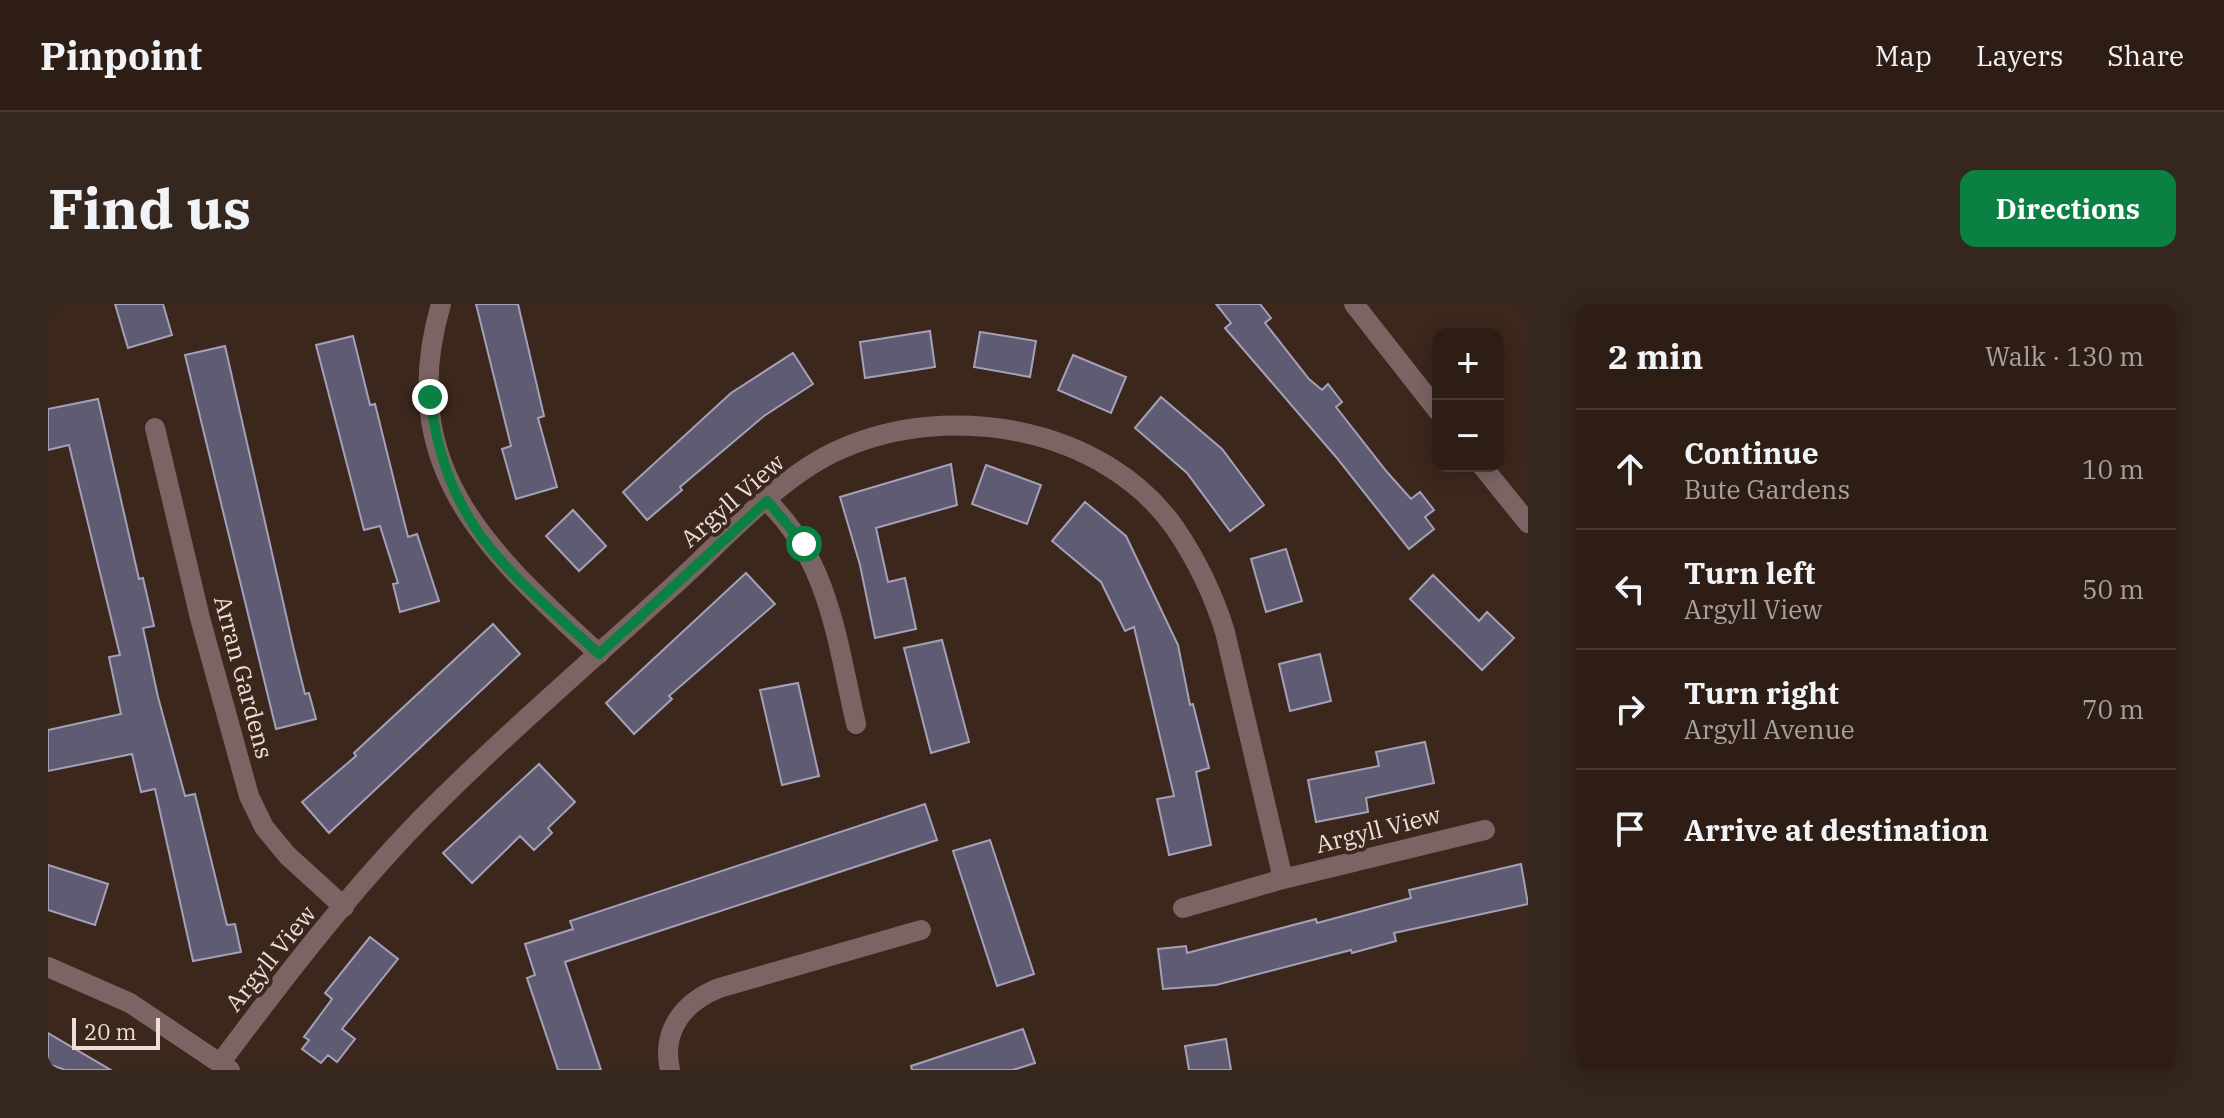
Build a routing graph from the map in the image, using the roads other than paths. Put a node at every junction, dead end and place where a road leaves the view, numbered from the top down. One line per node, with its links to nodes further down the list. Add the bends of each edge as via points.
1 (441, 304): 8 (street, via 430,397 448,482 500,560)
2 (1354, 304): 3 (street)
3 (1432, 403)
4 (155, 428): 12 (street, Arran Gardens, via 249,796 264,827 287,855)
5 (1487, 472): 7 (street)
6 (767, 501): 8 (street, Argyll View); 9 (street, via 800,537 819,577); 11 (street, Argyll View, via 837,450 921,425 974,424 1023,432 1078,452 1119,475 1175,528 1215,601)
7 (1528, 523)
8 (599, 654): 12 (street, Argyll View, via 421,820)
9 (856, 724)
10 (1485, 830): 11 (street, Argyll View)
11 (1283, 879): 13 (street, Argyll View)
12 (344, 907): 16 (street, Argyll View)
13 (1183, 908)
14 (921, 930): 17 (street, via 699,997 675,1022 667,1052)
15 (48, 967): 16 (street, via 130,1003)
16 (226, 1066)
17 (670, 1070)

